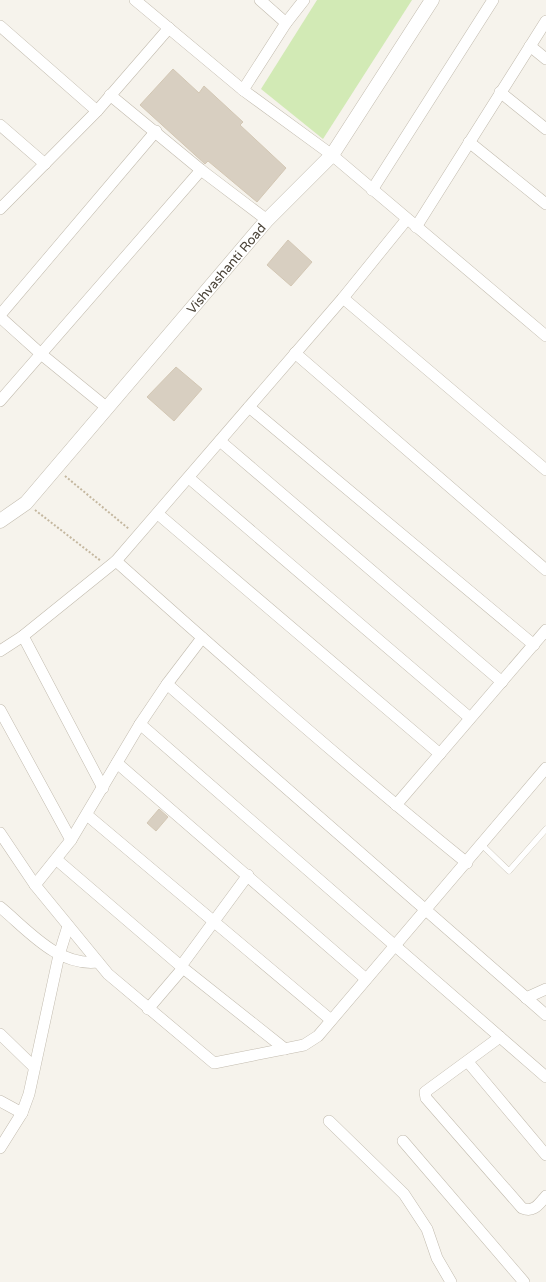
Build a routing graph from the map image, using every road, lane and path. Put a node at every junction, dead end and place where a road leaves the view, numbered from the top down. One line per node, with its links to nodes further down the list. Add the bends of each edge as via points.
1 (136, 0): 9 (street)
2 (260, 0): 7 (street)
3 (304, 0): 7 (street)
4 (432, 0): 20 (street, Vishvashanti Road)
5 (493, 0): 23 (street)
6 (546, 21): 10 (street)
7 (286, 23): 12 (street)
8 (0, 26): 15 (street)
9 (169, 28): 12 (street); 14 (street)
10 (530, 46): 11 (street); 13 (street)
11 (546, 59)
12 (243, 90): 20 (street)
13 (500, 92): 17 (street); 19 (street)
14 (110, 95): 15 (street); 18 (street)
15 (97, 111): 21 (street)
16 (0, 125): 21 (street)
17 (546, 129)
18 (156, 131): 22 (street); 30 (street)
19 (469, 142): 24 (street); 28 (street)
20 (332, 156): 23 (street); 27 (street, Vishvashanti Road)
21 (45, 164): 25 (street)
22 (201, 170): 27 (street); 33 (street)
23 (372, 190): 26 (street)
24 (546, 204)
25 (0, 209)
26 (407, 219): 28 (street); 29 (street)
27 (267, 220): 36 (street, Vishvashanti Road)
28 (416, 227): 31 (street)
29 (343, 298): 32 (street); 39 (street)
30 (0, 316): 33 (street)
31 (546, 336)
32 (295, 353): 35 (street); 46 (street)
33 (42, 354): 34 (street); 36 (street)
34 (0, 401)
35 (249, 407): 37 (street); 50 (street)
36 (106, 408): 38 (street, Vishvashanti Road)
37 (220, 441): 40 (street); 52 (street)
38 (55, 468): 41 (street, Vishvashanti Road); 44 (path)
39 (546, 470)
40 (188, 478): 42 (street); 55 (street)
41 (26, 503): 43 (street, Vishvashanti Road); 45 (path)
42 (158, 514): 44 (street); 57 (street)
43 (0, 521)
44 (138, 536): 45 (street)
45 (113, 564): 48 (street); 49 (street)
46 (546, 570)
47 (546, 630): 50 (street)
48 (24, 636): 51 (street); 60 (street)
49 (202, 638): 53 (street); 61 (street)
50 (534, 645): 52 (street)
51 (0, 651)
52 (502, 682): 55 (street)
53 (167, 684): 56 (street); 72 (street)
54 (0, 710): 65 (street)
55 (470, 718): 57 (street)
56 (140, 724): 58 (street); 75 (street)
57 (440, 754): 61 (street)
58 (116, 763): 60 (street); 69 (street)
59 (546, 768): 66 (street)
60 (103, 788): 62 (street)
61 (396, 805): 68 (street)
62 (87, 814): 65 (street); 73 (street)
63 (546, 829): 66 (lane, via 509,871)
64 (0, 833): 70 (street)
65 (71, 840): 67 (street)
66 (482, 845): 68 (street)
67 (57, 860): 70 (street); 78 (street)
68 (467, 863): 72 (street)
69 (248, 875): 73 (street); 79 (street)
70 (35, 886): 74 (street)
71 (0, 907): 76 (street)
72 (426, 909): 75 (street); 81 (street)
73 (215, 921): 78 (street); 84 (street)
74 (68, 926): 76 (street); 77 (street)
75 (394, 945): 79 (street); 86 (street)
76 (59, 955): 77 (street, via 81,963); 89 (street)
77 (98, 962): 82 (street)
78 (182, 967): 82 (street); 87 (street)
79 (366, 979): 84 (street)
80 (546, 989): 81 (street)
81 (526, 998): 83 (street)
82 (148, 1009): 87 (street, via 214,1063)
83 (546, 1015)
84 (331, 1020): 87 (street, via 318,1036 304,1045)
85 (0, 1034): 89 (street)
86 (500, 1037): 88 (street); 90 (street)
87 (285, 1049)
88 (468, 1062): 96 (street); 97 (street, via 425,1092 426,1098 522,1208 533,1209)
89 (34, 1067): 92 (street, via 30,1094)
90 (546, 1077)
91 (0, 1101): 92 (street)
92 (22, 1114): 95 (street)
93 (329, 1121): 98 (street, via 404,1194 427,1229 437,1258)
94 (403, 1141): 99 (street)
95 (0, 1148)
96 (546, 1155)
97 (546, 1196)
98 (451, 1282)
99 (524, 1282)

